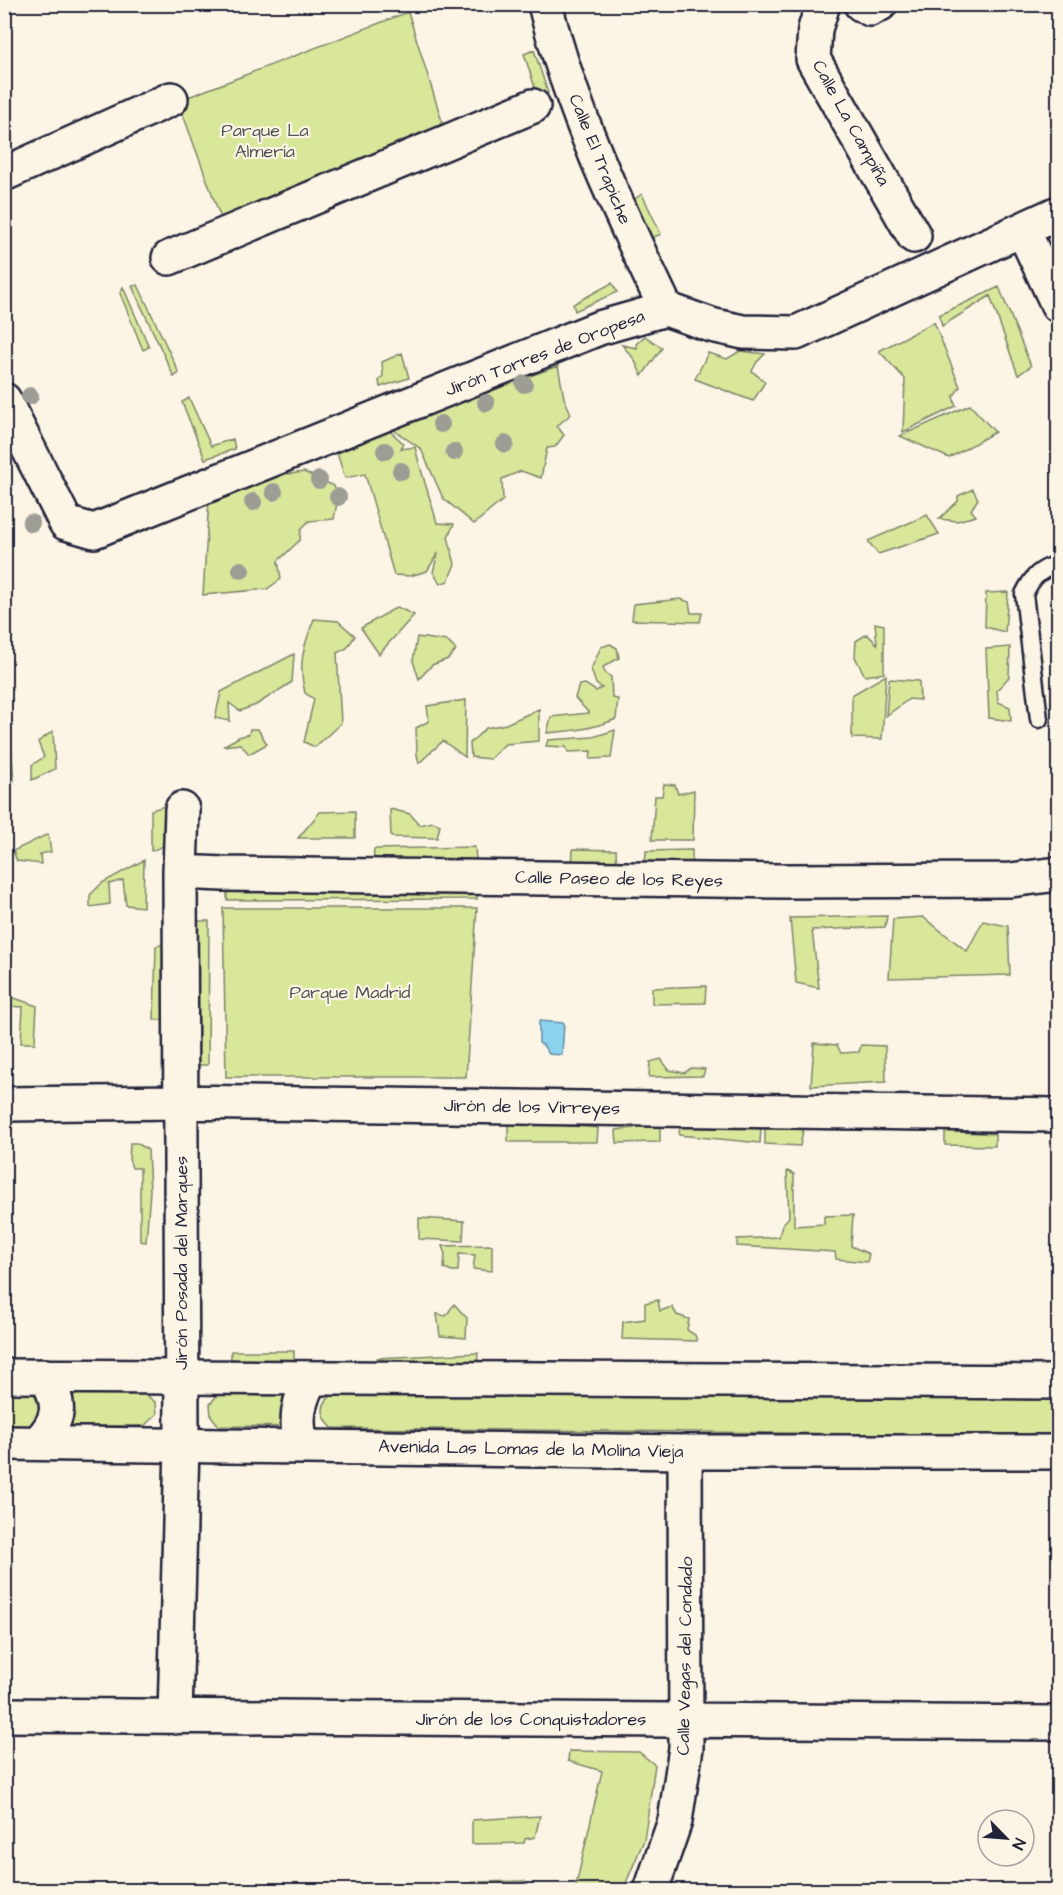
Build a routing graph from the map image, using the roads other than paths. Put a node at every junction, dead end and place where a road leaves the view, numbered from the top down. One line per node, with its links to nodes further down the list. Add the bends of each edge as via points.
1 (545, 4): 13 (street, Calle El Trapiche, via 578,109)
2 (823, 4): 10 (street, Calle La Campiña, via 815,29 813,59)
3 (861, 4): 4 (street, via 870,9)
4 (880, 4)
5 (171, 99): 7 (street)
6 (533, 106): 11 (street)
7 (4, 174)
8 (1059, 213): 9 (street, Jirón Torres de Oropesa)
9 (1023, 230): 12 (street); 13 (street, Jirón Torres de Oropesa, via 796,333 743,332)
10 (914, 236)
11 (169, 258)
12 (1059, 305)
13 (666, 309): 14 (street, Jirón Torres de Oropesa, via 599,328 94,531 66,523)
14 (4, 400)
15 (1059, 564): 16 (lane, via 1043,569 1030,581 1024,594)
16 (1039, 719)
17 (182, 809): 18 (street, Jirón Posada del Marques)
18 (180, 872): 19 (street, Calle Paseo de los Reyes, via 784,881 1011,880); 20 (street, Jirón Posada del Marques)
19 (1059, 874)
20 (180, 1102): 21 (street, Jirón de los Virreyes); 22 (street, Jirón de los Virreyes); 25 (street, Jirón Posada del Marques)
21 (4, 1104)
22 (1059, 1115)
23 (4, 1376): 24 (street)
24 (46, 1376): 25 (street); 29 (street, via 55,1393 57,1412 51,1429)
25 (181, 1378): 26 (street); 30 (street, Jirón Posada del Marques)
26 (311, 1378): 27 (street); 31 (street, via 298,1411)
27 (1059, 1382)
28 (4, 1443): 29 (street, Avenida Las Lomas de la Molina Vieja)
29 (38, 1443): 30 (street, Avenida Las Lomas de la Molina Vieja)
30 (182, 1444): 31 (street, Avenida Las Lomas de la Molina Vieja); 35 (street, Jirón Posada del Marques)
31 (301, 1446): 32 (street, Avenida Las Lomas de la Molina Vieja)
32 (685, 1452): 33 (street, Avenida Las Lomas de la Molina Vieja); 36 (street, Calle Vegas del Condado)
33 (1059, 1452)
34 (4, 1715): 35 (street, Jirón de los Conquistadores)
35 (175, 1718): 36 (street, Jirón de los Conquistadores)
36 (687, 1720): 37 (street, Jirón de los Conquistadores); 38 (street, Calle Vegas del Condado, via 675,1821)
37 (1059, 1723)
38 (651, 1890)

